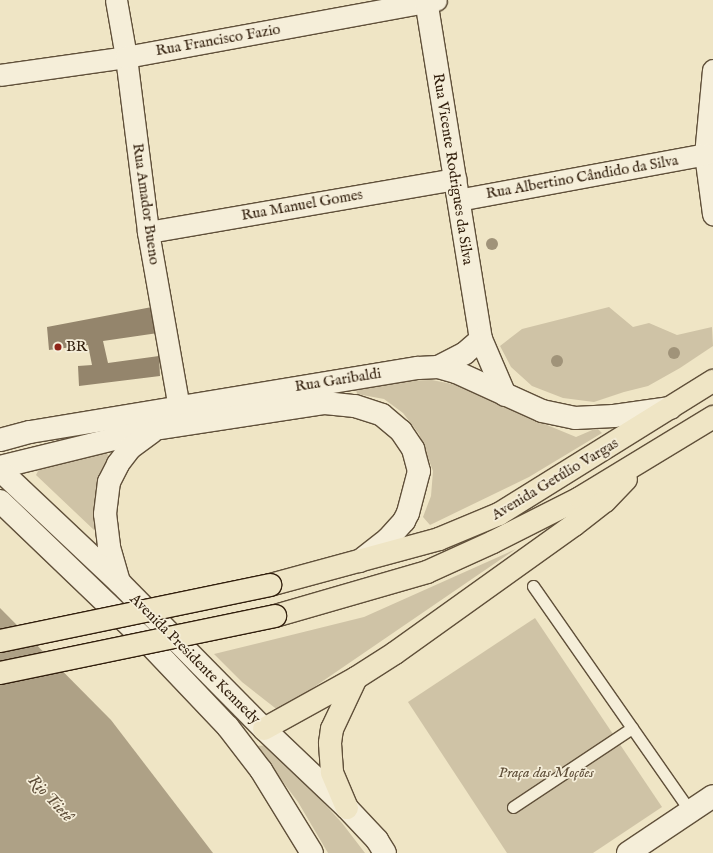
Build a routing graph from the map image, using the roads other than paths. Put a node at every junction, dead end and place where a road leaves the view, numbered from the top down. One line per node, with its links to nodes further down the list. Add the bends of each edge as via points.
1 (116, 0): 3 (street, Rua Amador Bueno)
2 (429, 0): 3 (street, Rua Francisco Fazio); 7 (main road, Rua Vicente Rodrigues da Silva)
3 (126, 57): 5 (street, Rua Francisco Fazio); 9 (street, Rua Amador Bueno)
4 (713, 70): 6 (street)
5 (0, 75)
6 (705, 154): 7 (street, Rua Albertino Cândido da Silva); 8 (street)
7 (457, 190): 9 (street, Rua Manuel Gomes); 10 (main road, Rua Vicente Rodrigues da Silva)
8 (713, 214)
9 (148, 232): 14 (street, Rua Amador Bueno)
10 (481, 339): 11 (main road, via 460,356); 13 (main road, Rua Vicente Rodrigues da Silva)
11 (438, 367): 13 (main road, Rua Garibaldi, via 456,372); 14 (main road, Rua Garibaldi, via 379,373)
12 (713, 381): 15 (main road, Avenida Getúlio Vargas)
13 (505, 396): 15 (main road, Rua Garibaldi, via 542,411 574,418 614,416)
14 (179, 407): 18 (main road, Rua Garibaldi, via 30,432)
15 (671, 408): 23 (main road, Avenida Getúlio Vargas, via 499,514 439,539)
16 (713, 417): 19 (main road, Avenida Getúlio Vargas)
17 (155, 430): 20 (main road, Rua Garibaldi); 23 (main road, Rua Garibaldi, via 325,403 355,406 382,415 401,432 413,449 419,471 404,521 388,539); 24 (main road, via 130,448 109,482 106,520 109,546)
18 (0, 440)
19 (647, 457): 27 (main road, Avenida Getúlio Vargas, bridge, via 580,498 427,572 275,616); 28 (main road, via 599,506)
20 (0, 467)
21 (0, 470): 24 (main road, Avenida Presidente Kennedy)
22 (0, 500): 29 (main road, Avenida Presidente Kennedy, via 152,647)
23 (359, 562): 26 (main road, Avenida Getúlio Vargas, bridge, via 270,585)
24 (120, 583): 31 (main road, Avenida Presidente Kennedy)
25 (533, 586): 30 (lane)
26 (0, 641)
27 (0, 673)
28 (356, 678): 31 (main road); 34 (main road, via 334,723 330,743 332,772)
29 (228, 727): 31 (main road, via 237,730); 37 (main road, Avenida Presidente Kennedy, via 261,770)
30 (632, 728): 33 (lane); 35 (lane)
31 (264, 729): 34 (main road, Avenida Presidente Kennedy)
32 (713, 796): 35 (main road)
33 (513, 807)
34 (347, 808): 36 (main road, Avenida Presidente Kennedy)
35 (690, 811): 39 (main road)
36 (381, 846): 38 (main road, Avenida Presidente Kennedy)
37 (312, 853)
38 (395, 853)
39 (628, 853)

